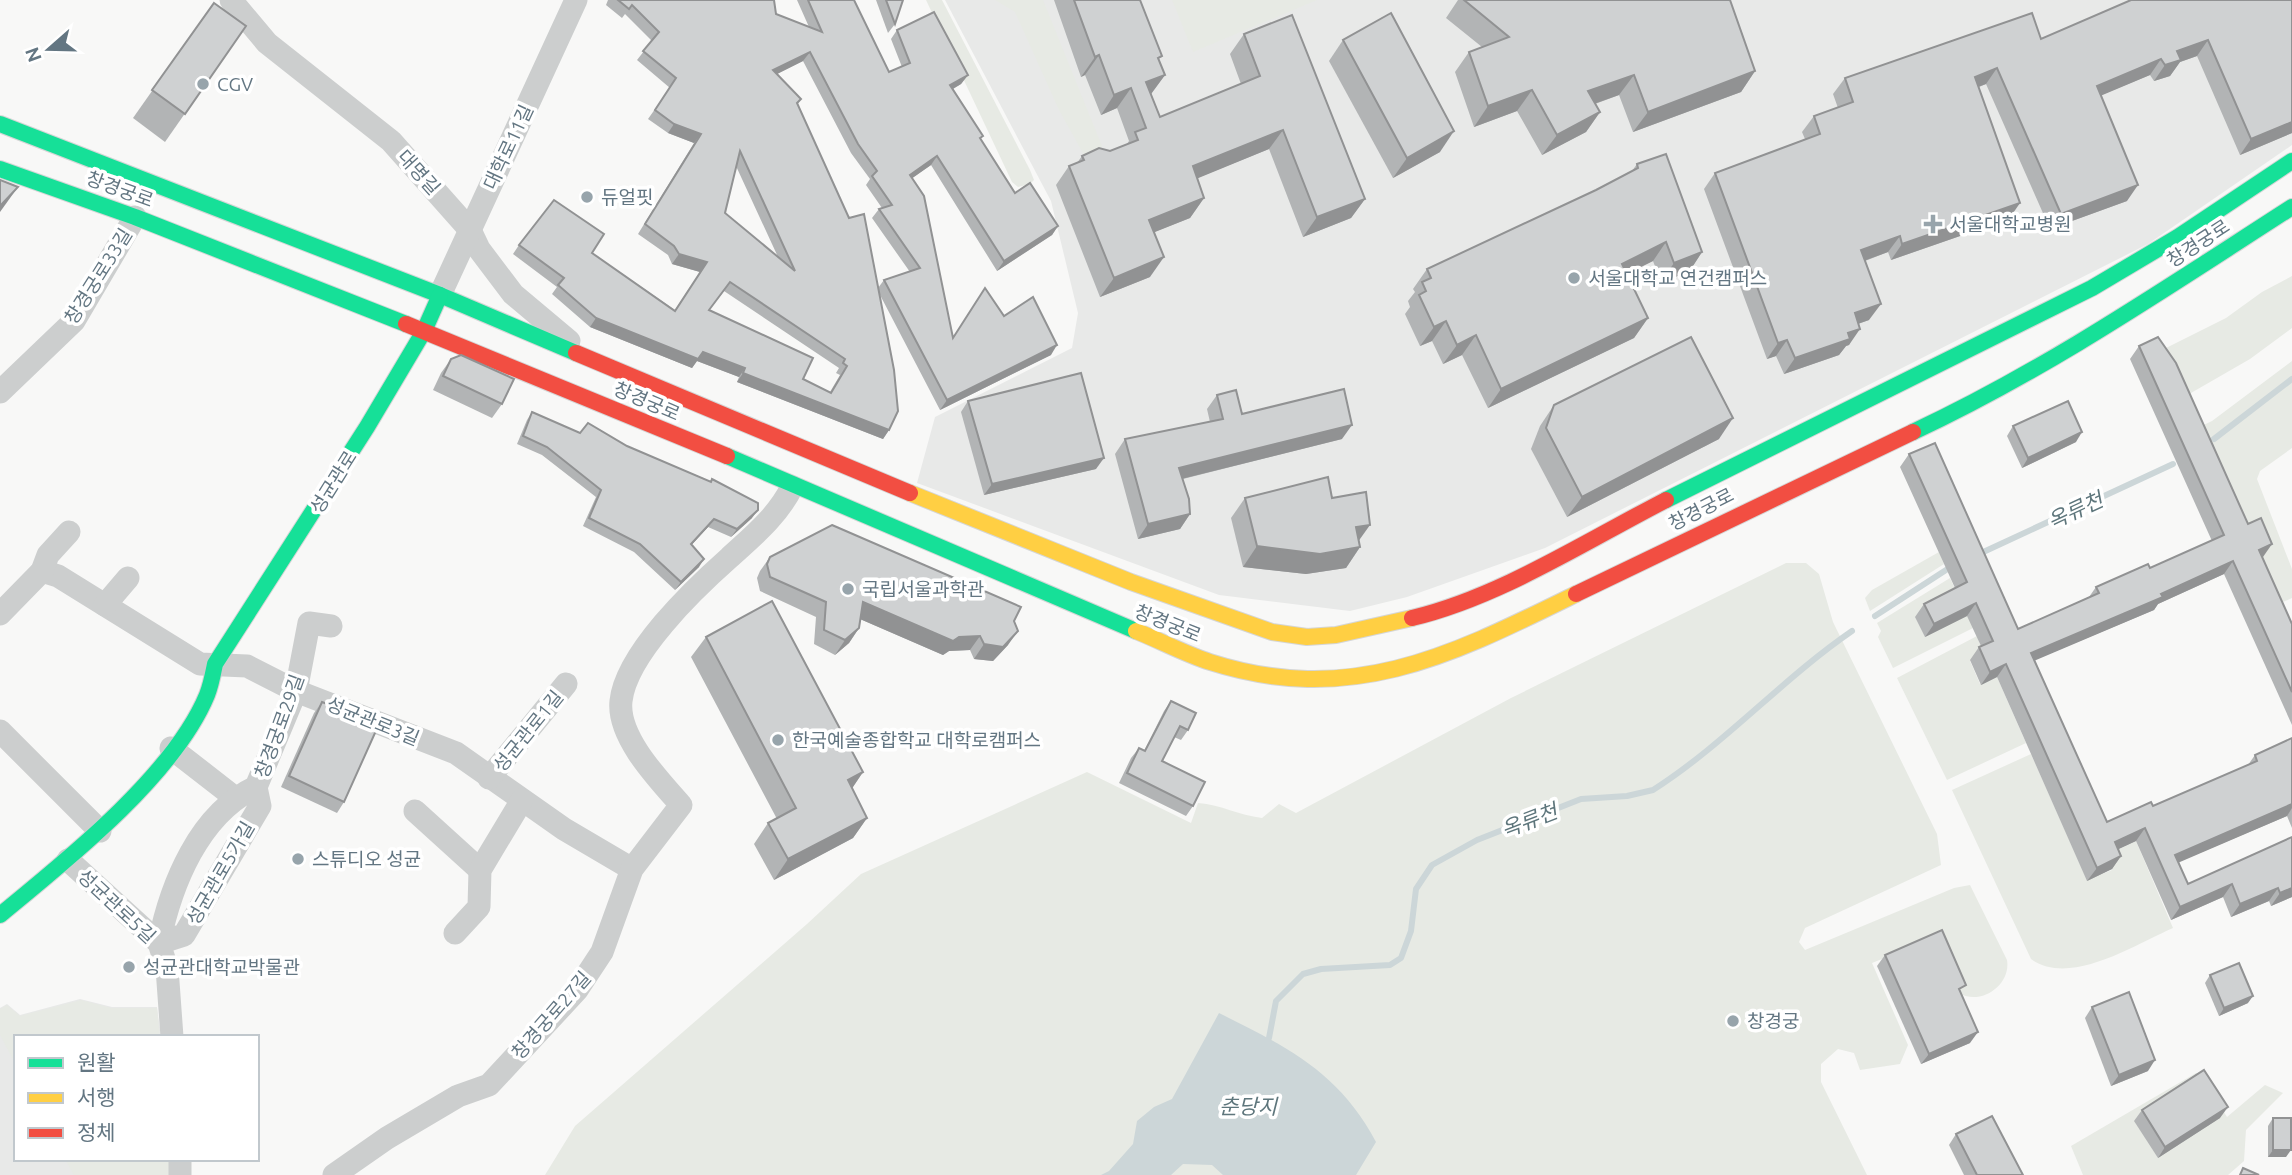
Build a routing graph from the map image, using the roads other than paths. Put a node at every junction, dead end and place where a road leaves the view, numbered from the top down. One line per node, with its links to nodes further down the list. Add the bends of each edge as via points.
1 (231, 0): 8 (street, 대명길, via 267,43 391,141)
2 (576, 0): 8 (street, 대학로11길)
3 (0, 124): 9 (main road, 창경궁로)
4 (2292, 161): 11 (main road, 창경궁로, via 2092,288 1737,463 1529,572 1444,610 1336,635 1307,638 1272,632 1131,582)
5 (0, 169): 7 (main road, 창경궁로)
6 (2292, 207): 13 (main road, 창경궁로, via 2110,324 1964,408 1499,632 1429,662 1359,678 1304,680 1209,662)
7 (135, 217): 10 (main road, 창경궁로); 12 (street, 창경궁로33길, via 74,321)
8 (470, 230): 9 (street, 대학로11길); 11 (street, 대명길, via 513,294)
9 (440, 295): 10 (main road, 성균관로); 11 (main road, 창경궁로)
10 (424, 331): 13 (main road, 창경궁로); 20 (main road, 성균관로)
11 (591, 359)
12 (0, 392)
13 (792, 487): 32 (street, 창경궁로27길, via 774,517 644,646 630,672 621,702 627,729 643,762 681,805)
14 (69, 532): 15 (street, via 48,555)
15 (43, 571): 17 (street); 18 (street)
16 (128, 578): 17 (street)
17 (105, 605): 20 (street, via 200,664)
18 (0, 614)
19 (331, 626): 22 (street, 창경궁로29길, via 309,623)
20 (215, 664): 22 (street, 성균관로3길, via 247,666); 24 (main road, 성균관로, via 206,698)
21 (566, 684): 25 (street, 성균관로1길)
22 (296, 691): 25 (street, 성균관로3길, via 456,753); 26 (street, 창경궁로29길)
23 (0, 731): 30 (street)
24 (171, 748): 27 (street); 30 (main road, 성균관로)
25 (489, 778): 28 (street, 성균관로3길)
26 (256, 787): 27 (street, 창경궁로29길); 36 (street, 성균관로5가길, via 260,806 184,935)
27 (234, 797): 36 (street, 창경궁로29길, via 193,849 172,891)
28 (522, 800): 32 (street, 성균관로3길); 33 (street)
29 (415, 811): 33 (street)
30 (100, 831): 31 (main road, 성균관로)
31 (68, 860): 34 (main road, 성균관로); 36 (street, 성균관로5길)
32 (632, 869): 38 (street, 창경궁로27길, via 602,952 577,990 489,1086 458,1096)
33 (480, 870): 35 (street, via 479,907)
34 (0, 915)
35 (455, 933)
36 (159, 943): 37 (street, 성균관로5길, via 167,968)
37 (172, 1035)
38 (334, 1175)

